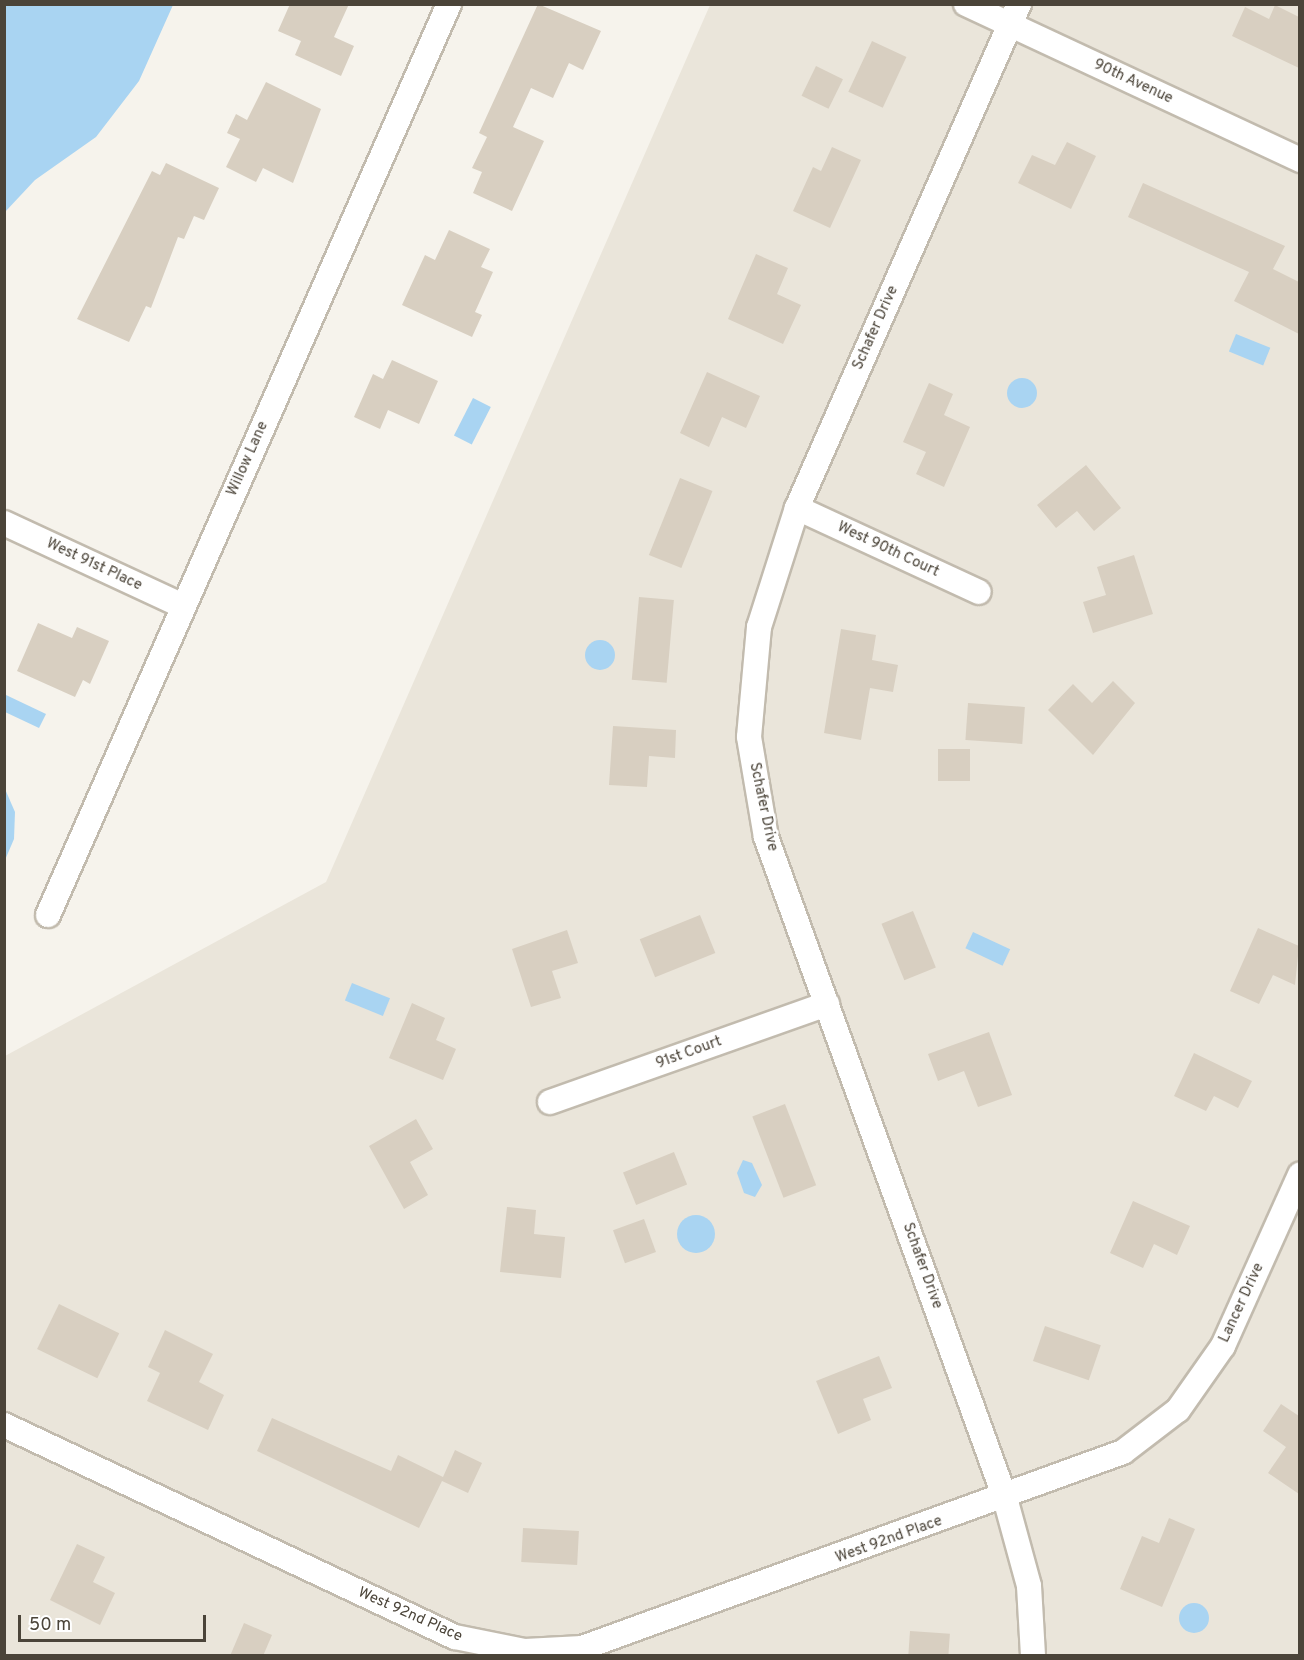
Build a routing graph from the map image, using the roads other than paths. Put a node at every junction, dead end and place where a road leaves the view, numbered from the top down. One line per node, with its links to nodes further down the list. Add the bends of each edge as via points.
1 (449, 4): 8 (street, Willow Lane)
2 (966, 4): 3 (street, 90th Avenue)
3 (1014, 14): 4 (street, 90th Avenue); 5 (street, Schafer Drive)
4 (1299, 160)
5 (797, 507): 7 (street, West 90th Court); 10 (street, Schafer Drive, via 759,627 749,737 766,837)
6 (4, 523): 8 (street, West 91st Place)
7 (979, 592)
8 (183, 606): 9 (street, Willow Lane)
9 (48, 915)
10 (827, 1004): 11 (street, 91st Court); 14 (street, Schafer Drive)
11 (550, 1102)
12 (1299, 1175): 14 (street, Lancer Drive, via 1223,1346 1178,1410 1124,1452)
13 (4, 1425): 14 (street, West 92nd Place, via 454,1637 525,1651 582,1648 636,1632)
14 (1005, 1498): 15 (street, Schafer Drive, via 1029,1586)
15 (1033, 1656)

